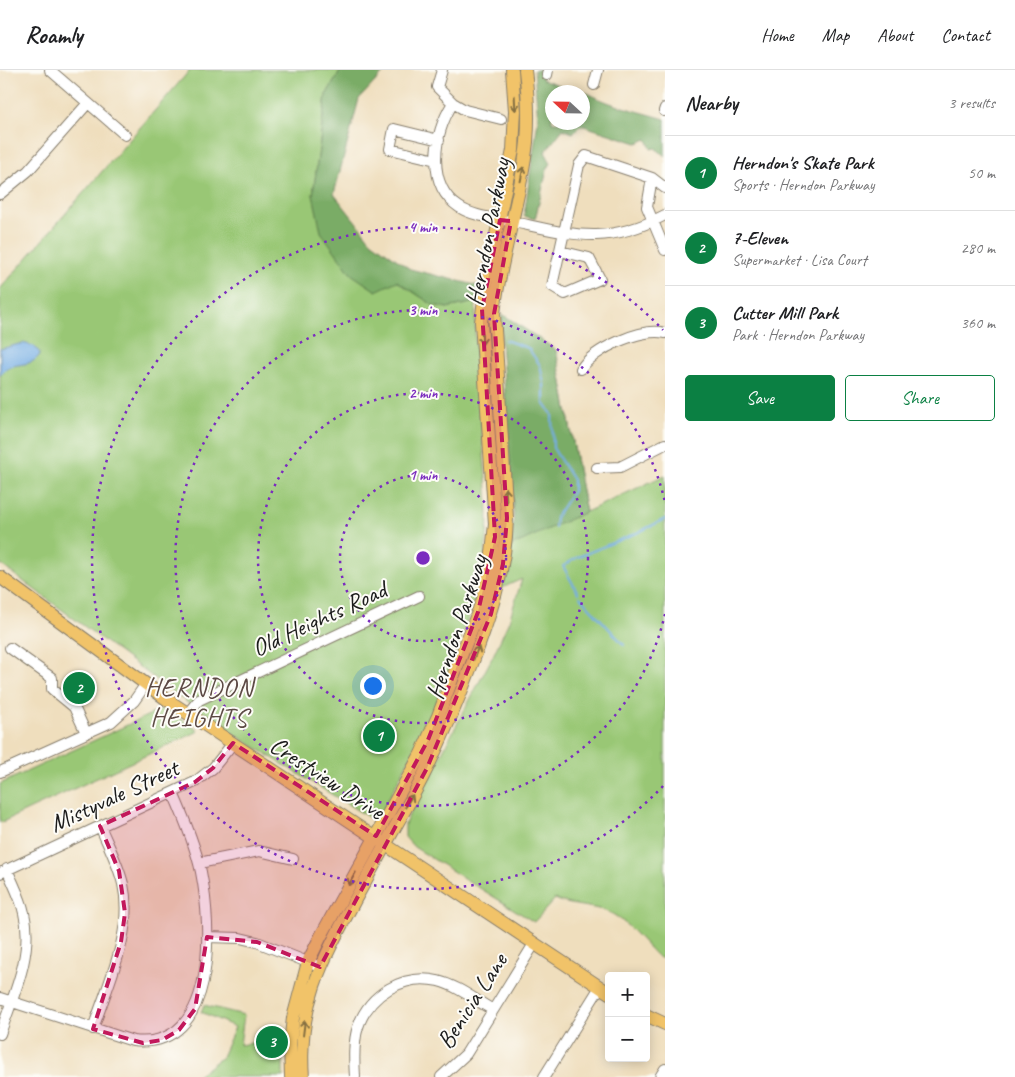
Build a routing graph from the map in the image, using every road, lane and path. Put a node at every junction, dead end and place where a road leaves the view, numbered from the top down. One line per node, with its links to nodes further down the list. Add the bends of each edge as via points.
1 (50, 70): 7 (street)
2 (442, 70): 8 (street, via 437,87)
3 (512, 70): 17 (main road, Herndon Parkway, one-way to 17, via 514,150)
4 (526, 70): 17 (main road, Herndon Parkway, one-way to 4, via 527,141)
5 (598, 70): 6 (street)
6 (594, 85)
7 (88, 102): 10 (street); 15 (street, via 28,171)
8 (453, 103): 9 (street, via 465,110); 11 (street)
9 (501, 118)
10 (125, 135)
11 (439, 140): 12 (street); 12 (street, via 394,129 390,148)
12 (436, 160): 17 (street, via 436,177 453,202 470,212)
13 (652, 178): 14 (street); 18 (street, via 647,207); 19 (street, via 586,156 579,165)
14 (665, 188)
15 (0, 194)
16 (665, 215): 18 (street)
17 (505, 220): 19 (street); 36 (main road, Herndon Parkway, via 494,314 507,518 504,564 491,614 450,721 420,781)
18 (652, 222): 19 (street, via 612,235); 20 (street)
19 (564, 234): 21 (street)
20 (665, 250)
21 (560, 251): 21 (street, via 589,258 600,279 565,294 552,286)
22 (665, 333): 23 (street, via 652,331 634,335 595,354)
23 (581, 369)
24 (665, 444): 25 (street, via 620,466)
25 (597, 468)
26 (0, 577): 29 (main road, Crestview Drive)
27 (419, 596): 30 (street, Old Heights Road, via 207,696)
28 (10, 648): 31 (street, via 52,678 52,690 74,707)
29 (146, 684): 30 (main road, Crestview Drive); 31 (street, via 111,722)
30 (188, 712): 32 (main road, Crestview Drive)
31 (86, 733): 33 (street)
32 (233, 743): 34 (street, Mistyvale Street, via 205,776); 36 (main road, Crestview Drive)
33 (0, 772)
34 (173, 793): 35 (street, Mistyvale Street); 38 (street)
35 (100, 826): 39 (street, Mistyvale Street); 49 (street, via 119,871 125,913 121,942)
36 (380, 840): 41 (main road, Crestview Drive); 42 (main road, Herndon Parkway)
37 (293, 859): 38 (street, via 259,851)
38 (199, 863): 40 (street, via 205,895)
39 (3, 871): 45 (street, via 21,901 27,927 25,956)
40 (207, 937): 42 (street, via 257,942); 49 (street, via 196,1006 179,1030 162,1040 143,1042)
41 (534, 944): 43 (main road, Crestview Drive); 46 (street, Benicia Lane)
42 (314, 964): 52 (main road, Herndon Parkway, via 293,1018); 53 (main road, Herndon Parkway, one-way to 42, via 305,1024)
43 (605, 990): 56 (street)
44 (0, 998): 45 (street)
45 (11, 1002): 49 (street); 50 (street)
46 (493, 1010): 54 (street, via 436,981 414,980 391,988 374,1000 360,1022 356,1037); 55 (street, Benicia Lane, via 466,1054)
47 (650, 1017): 48 (main road)
48 (665, 1024)
49 (93, 1029)
50 (0, 1034)
51 (665, 1069): 57 (street)
52 (291, 1077)
53 (303, 1077)
54 (355, 1077)
55 (441, 1077)
56 (544, 1077)
57 (660, 1077)

